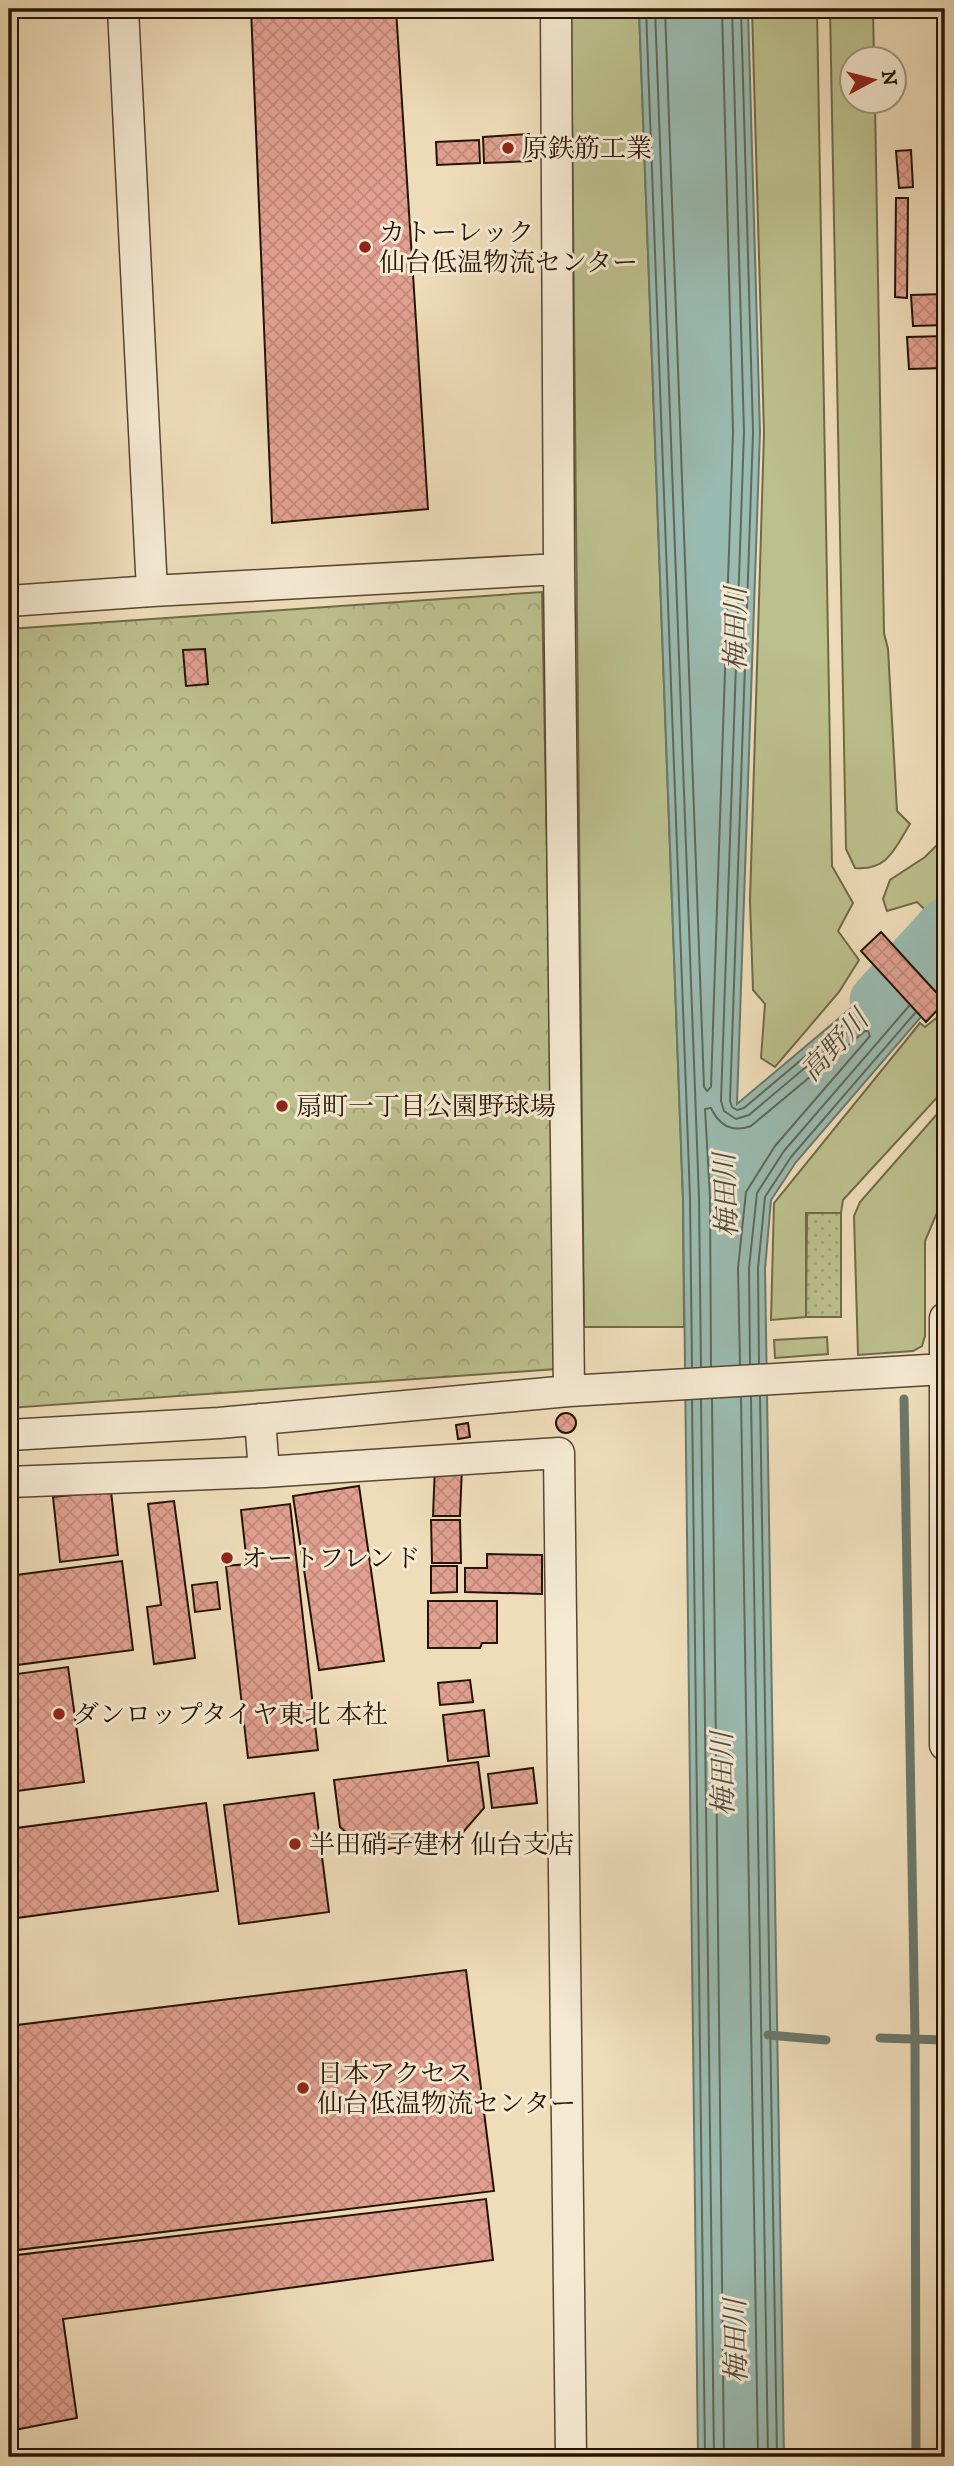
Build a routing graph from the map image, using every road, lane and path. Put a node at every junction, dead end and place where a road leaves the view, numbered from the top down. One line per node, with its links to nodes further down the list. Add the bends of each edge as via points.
1 (123, 9): 4 (street)
2 (556, 9): 3 (street)
3 (559, 569): 4 (street); 8 (street)
4 (152, 591): 5 (street)
5 (9, 601)
6 (945, 1318): 7 (street)
7 (944, 1369): 8 (street); 13 (street)
8 (569, 1391): 9 (street)
9 (260, 1419): 10 (street); 11 (street)
10 (9, 1435)
11 (264, 1472): 12 (street); 14 (street, via 559,1453)
12 (9, 1482)
13 (945, 1745)
14 (571, 2457)

